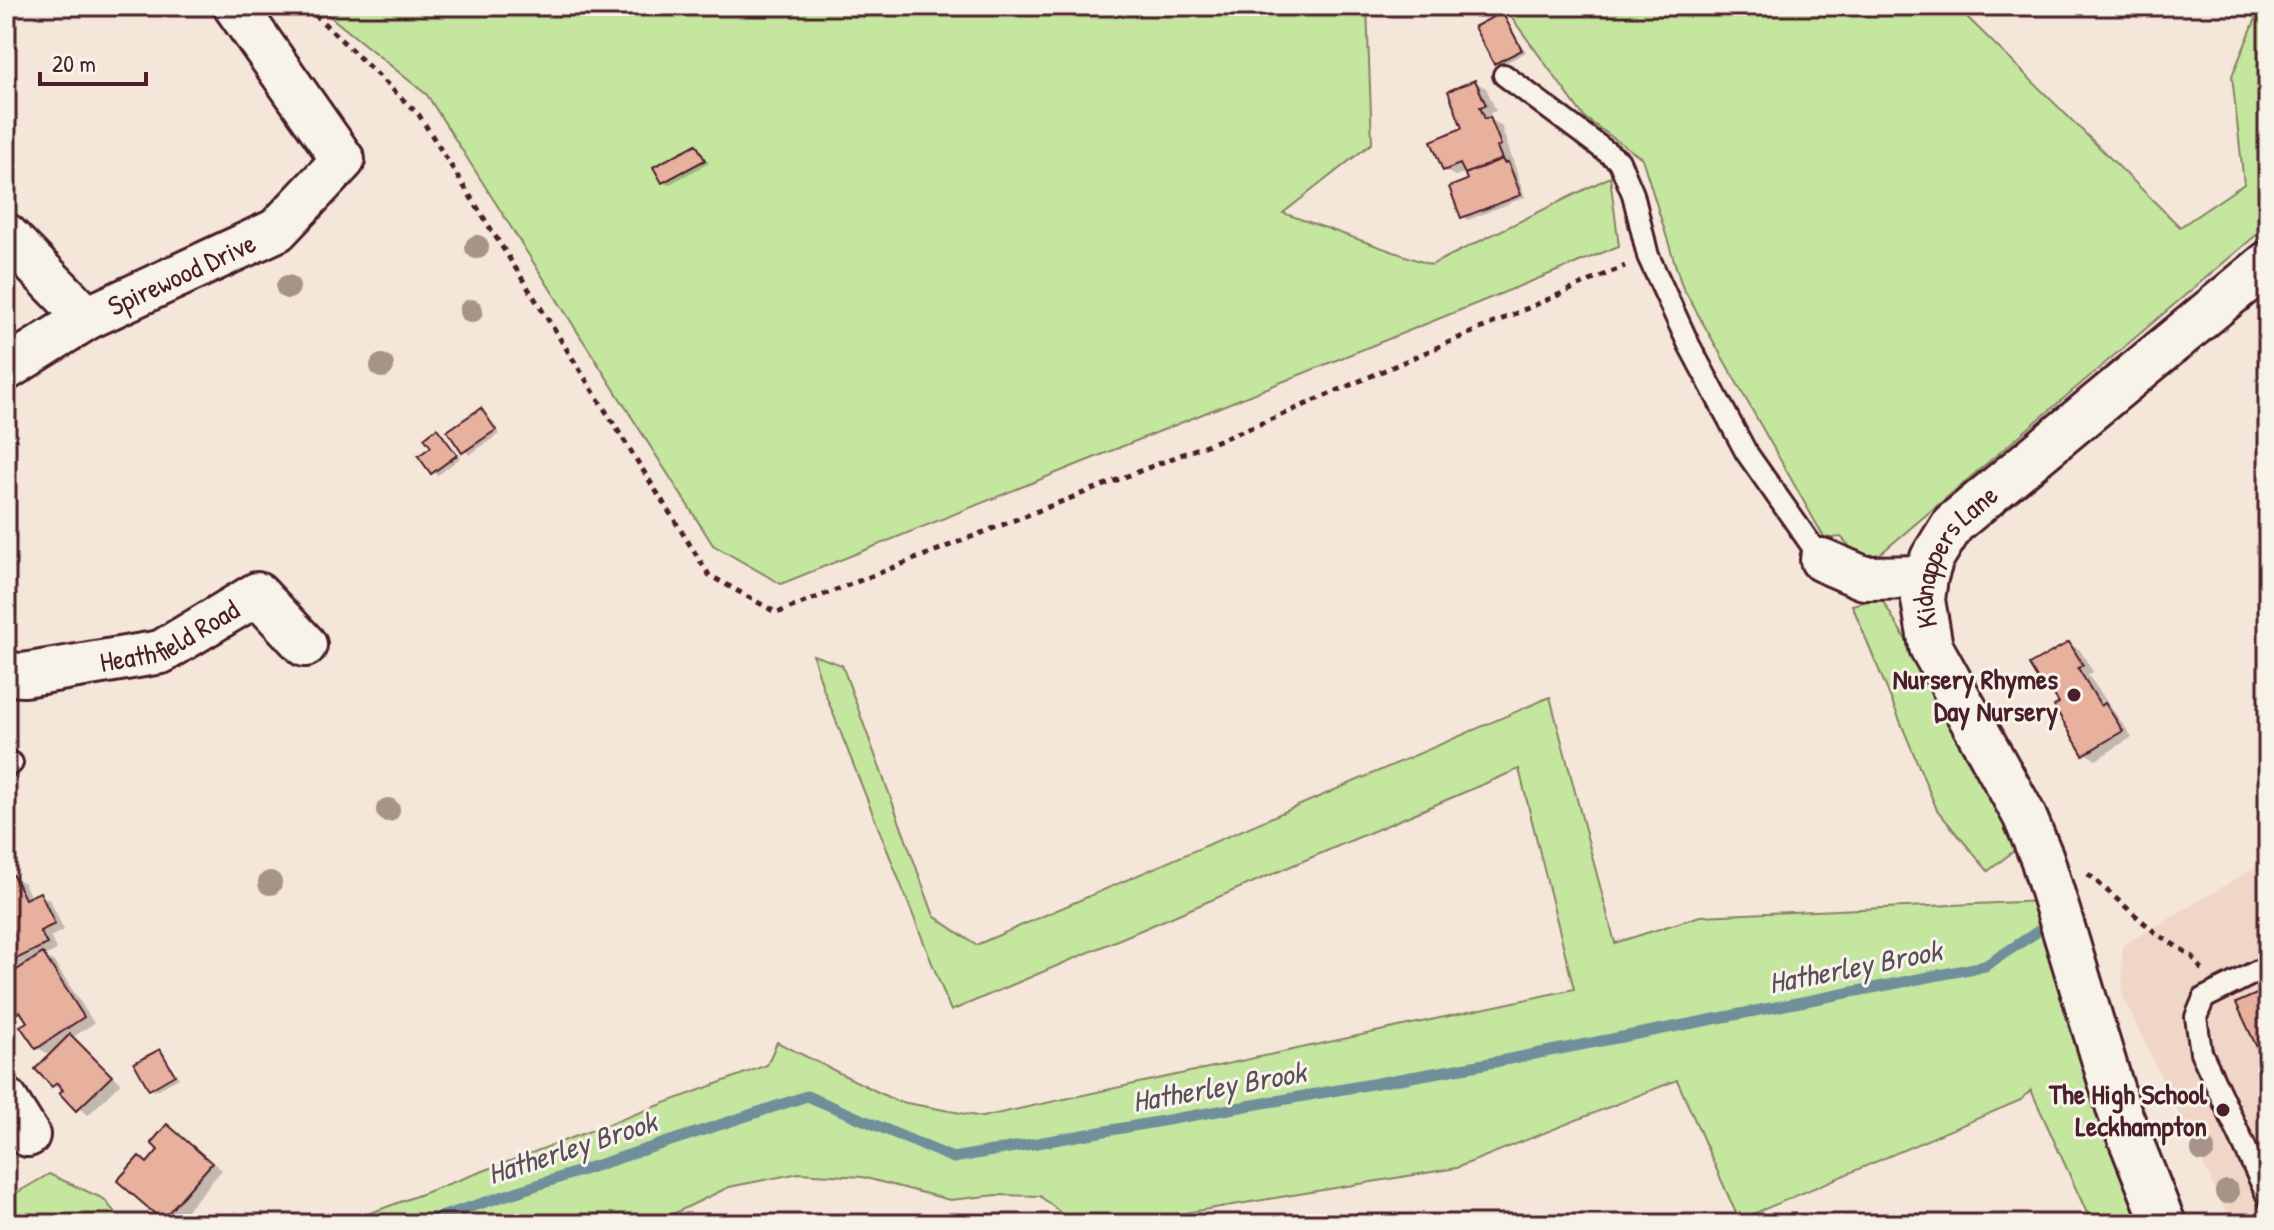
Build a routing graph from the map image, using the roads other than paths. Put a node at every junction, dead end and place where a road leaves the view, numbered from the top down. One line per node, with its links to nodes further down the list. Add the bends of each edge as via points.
1 (235, 6): 5 (street, Spirewood Drive, via 343,160 277,230)
2 (1504, 75): 7 (lane, via 1619,161 1648,256 1746,452)
3 (6, 235): 5 (street)
4 (2268, 263): 8 (street, Kidnappers Lane, via 1953,524)
5 (87, 318): 6 (street, Spirewood Drive)
6 (6, 369)
7 (1822, 560): 8 (street, via 1864,578)
8 (1926, 577): 15 (street, Kidnappers Lane, via 1923,600 1931,647 2024,815 2042,858 2119,1111)
9 (305, 645): 10 (street, Heathfield Road, via 257,594 161,652)
10 (6, 674)
11 (2268, 966): 14 (lane, via 2204,998 2196,1017 2201,1052)
12 (6, 1100): 13 (street)
13 (28, 1135)
14 (2268, 1197)
15 (2164, 1224)

